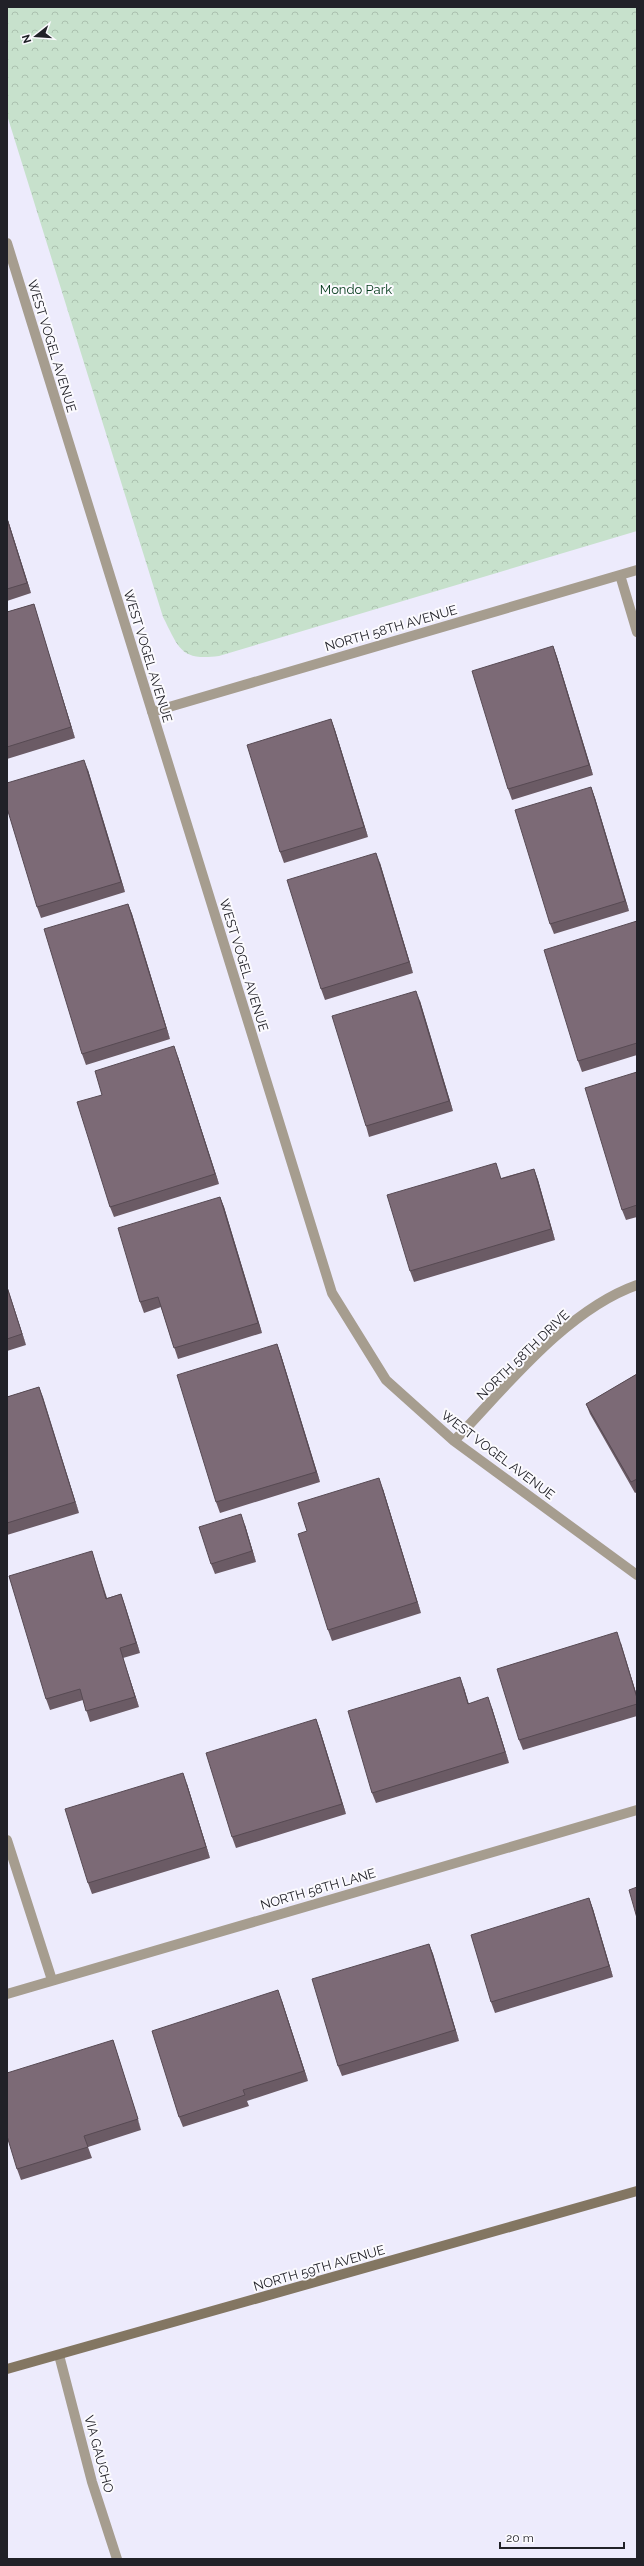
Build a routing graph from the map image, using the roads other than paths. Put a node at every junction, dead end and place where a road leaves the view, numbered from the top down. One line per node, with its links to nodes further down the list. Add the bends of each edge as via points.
1 (7, 243): 5 (street, WEST VOGEL AVENUE)
2 (637, 570): 3 (street, NORTH 58TH AVENUE)
3 (620, 575): 4 (street); 5 (street, NORTH 58TH AVENUE)
4 (637, 632)
5 (152, 712): 7 (street, WEST VOGEL AVENUE, via 332,1293 386,1380)
6 (637, 1285): 7 (street, NORTH 58TH DRIVE, via 584,1314 542,1350)
7 (454, 1441): 8 (street, WEST VOGEL AVENUE)
8 (637, 1575)
9 (637, 1810): 11 (street, NORTH 58TH LANE)
10 (7, 1840): 11 (street)
11 (52, 1980): 12 (street, NORTH 58TH LANE)
12 (7, 1994)
13 (637, 2190): 14 (main road, NORTH 59TH AVENUE)
14 (59, 2355): 15 (main road, NORTH 59TH AVENUE); 16 (street, VIA GAUCHO, via 92,2482)
15 (7, 2369)
16 (117, 2559)

